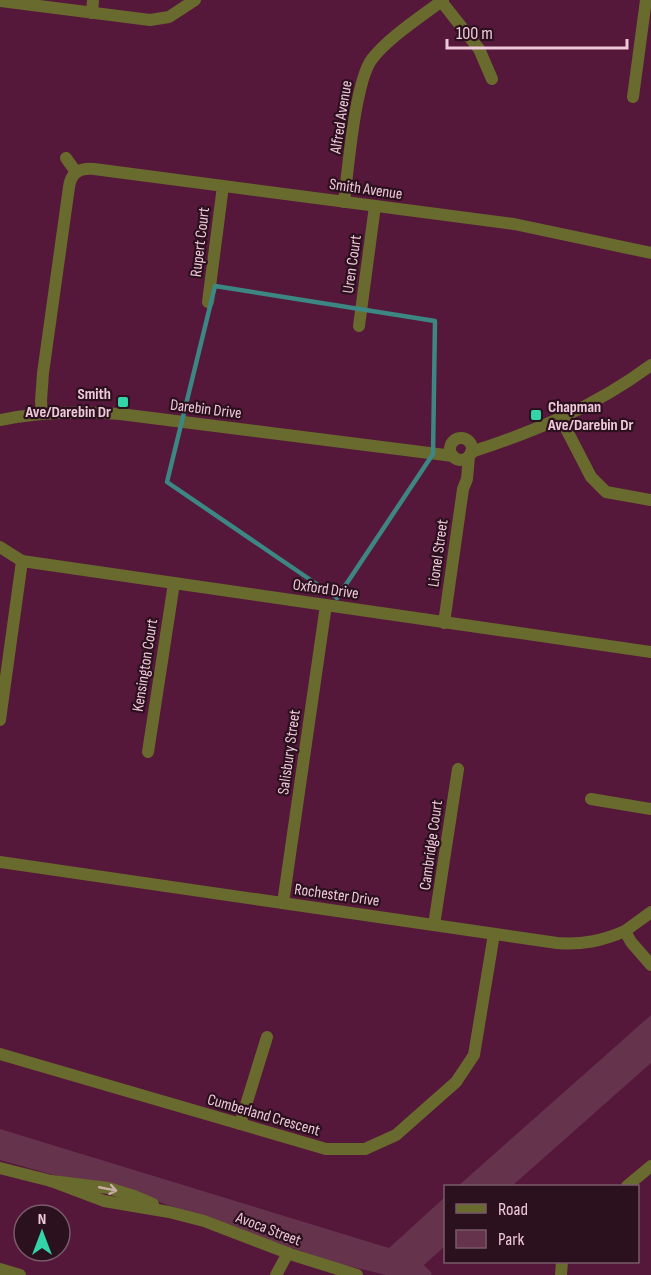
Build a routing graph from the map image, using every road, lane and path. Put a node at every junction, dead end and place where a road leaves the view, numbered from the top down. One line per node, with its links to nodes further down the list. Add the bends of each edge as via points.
1 (93, 0): 6 (street)
2 (195, 0): 6 (street, via 159,20)
3 (646, 0): 8 (street)
4 (0, 1): 6 (street)
5 (442, 1): 7 (street, via 479,49); 12 (street, Alfred Avenue, via 385,46 366,68)
6 (92, 13)
7 (492, 79)
8 (633, 97)
9 (66, 158): 10 (street)
10 (76, 172): 11 (street, Smith Avenue, via 94,169); 18 (street, via 70,180 67,198 43,373)
11 (223, 186): 12 (street, Smith Avenue); 15 (street, Rupert Court)
12 (344, 202): 13 (street, Smith Avenue)
13 (375, 206): 14 (street, Smith Avenue, via 514,225); 16 (street, Uren Court)
14 (651, 253)
15 (208, 302)
16 (359, 326)
17 (651, 365): 19 (street, via 610,394)
18 (42, 414): 20 (street, Darebin Drive); 22 (street, Darebin Drive, via 120,414)
19 (561, 419): 23 (street); 26 (street, via 591,477 606,492)
20 (0, 420)
21 (452, 442): 22 (street, Darebin Drive); 23 (street, via 460,438); 24 (street)
22 (407, 449): 24 (street, Darebin Drive)
23 (470, 449): 24 (street, via 463,459); 25 (street, Lionel Street)
24 (454, 457): 25 (street, Lionel Street)
25 (463, 489): 31 (street, Lionel Street)
26 (651, 500)
27 (0, 547): 28 (street, Oxford Drive)
28 (22, 561): 29 (street, Oxford Drive); 33 (street)
29 (174, 583): 30 (street, Oxford Drive); 34 (street, Kensington Court)
30 (326, 605): 31 (street, Oxford Drive); 39 (street, Salisbury Street)
31 (444, 622): 32 (street, Oxford Drive)
32 (651, 652)
33 (0, 720)
34 (148, 752)
35 (458, 769): 41 (street, Cambridge Court)
36 (591, 799): 37 (street)
37 (651, 809)
38 (0, 862): 39 (street, Rochester Drive)
39 (283, 903): 41 (street, Rochester Drive)
40 (651, 912): 42 (street, Rochester Drive)
41 (434, 925): 43 (street, Rochester Drive)
42 (625, 930): 43 (street, Rochester Drive, via 580,944); 44 (street)
43 (494, 934): 47 (street, Cumberland Crescent, via 474,1055 456,1082 396,1135 366,1149 326,1149)
44 (651, 965)
45 (267, 1038): 47 (street)
46 (0, 1054): 47 (street, Cumberland Crescent)
47 (240, 1124)
48 (651, 1166): 50 (street)
49 (0, 1168): 51 (street, Avoca Street, via 51,1181 104,1201 169,1212 221,1227)
50 (628, 1185)
51 (288, 1253): 54 (street); 55 (street, Avoca Street)
52 (0, 1269): 53 (street)
53 (21, 1275)
54 (276, 1275)
55 (357, 1275)

